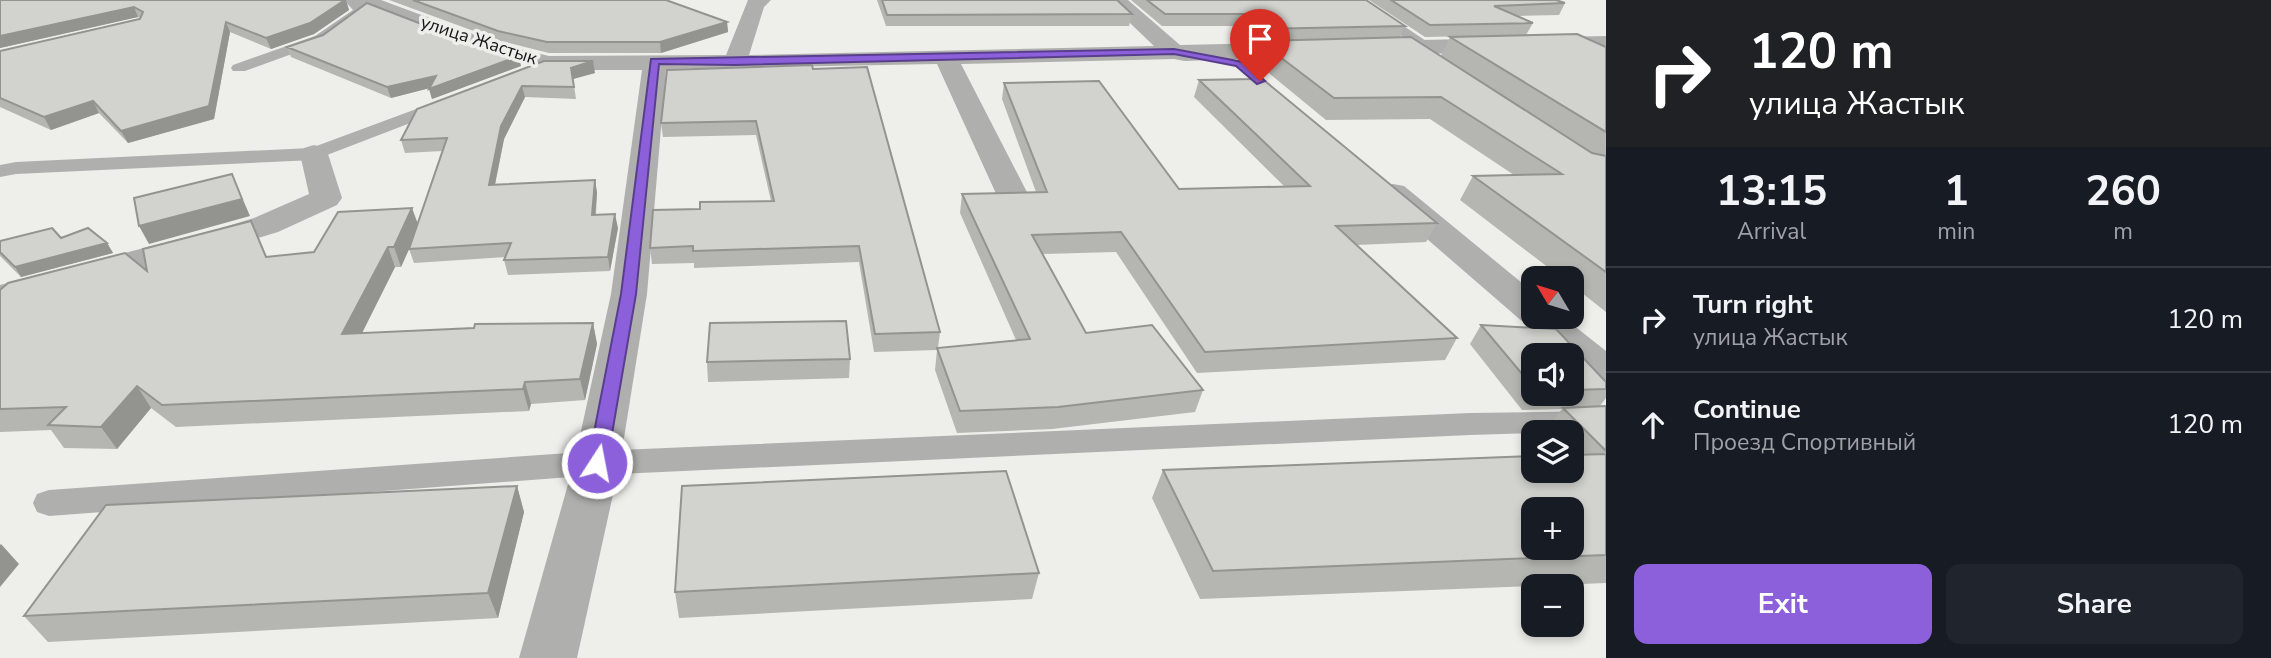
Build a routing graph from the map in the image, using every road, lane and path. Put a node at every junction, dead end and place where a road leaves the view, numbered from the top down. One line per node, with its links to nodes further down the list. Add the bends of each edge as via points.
1 (351, 0): 13 (lane, via 361,11 320,38)
2 (363, 0): 12 (street, улица Жастык, via 492,49)
3 (761, 0): 11 (street, via 754,5 753,20)
4 (1116, 0): 8 (street)
5 (1356, 0): 7 (lane)
6 (1606, 43): 7 (street, улица Жастык)
7 (1417, 47): 8 (street, улица Жастык); 14 (street)
8 (1174, 52): 9 (street, улица Жастык); 15 (street, via 1239,64)
9 (945, 56): 11 (street, улица Жастык); 21 (street)
10 (655, 61): 11 (street, улица Жастык); 12 (street, улица Жастык); 27 (street, via 629,294)
11 (734, 62)
12 (549, 63): 16 (lane)
13 (239, 68)
14 (1441, 70)
15 (1250, 73)
16 (512, 77)
17 (462, 96): 18 (lane)
18 (314, 154): 19 (lane); 22 (street, via 326,198 230,236)
19 (0, 171)
20 (1376, 178): 23 (street)
21 (1014, 198)
22 (0, 296)
23 (1521, 301)
24 (1554, 329): 25 (street)
25 (1606, 372)
26 (1606, 421): 27 (lane)
27 (597, 463): 28 (lane); 29 (street)
28 (49, 503)
29 (548, 658)

